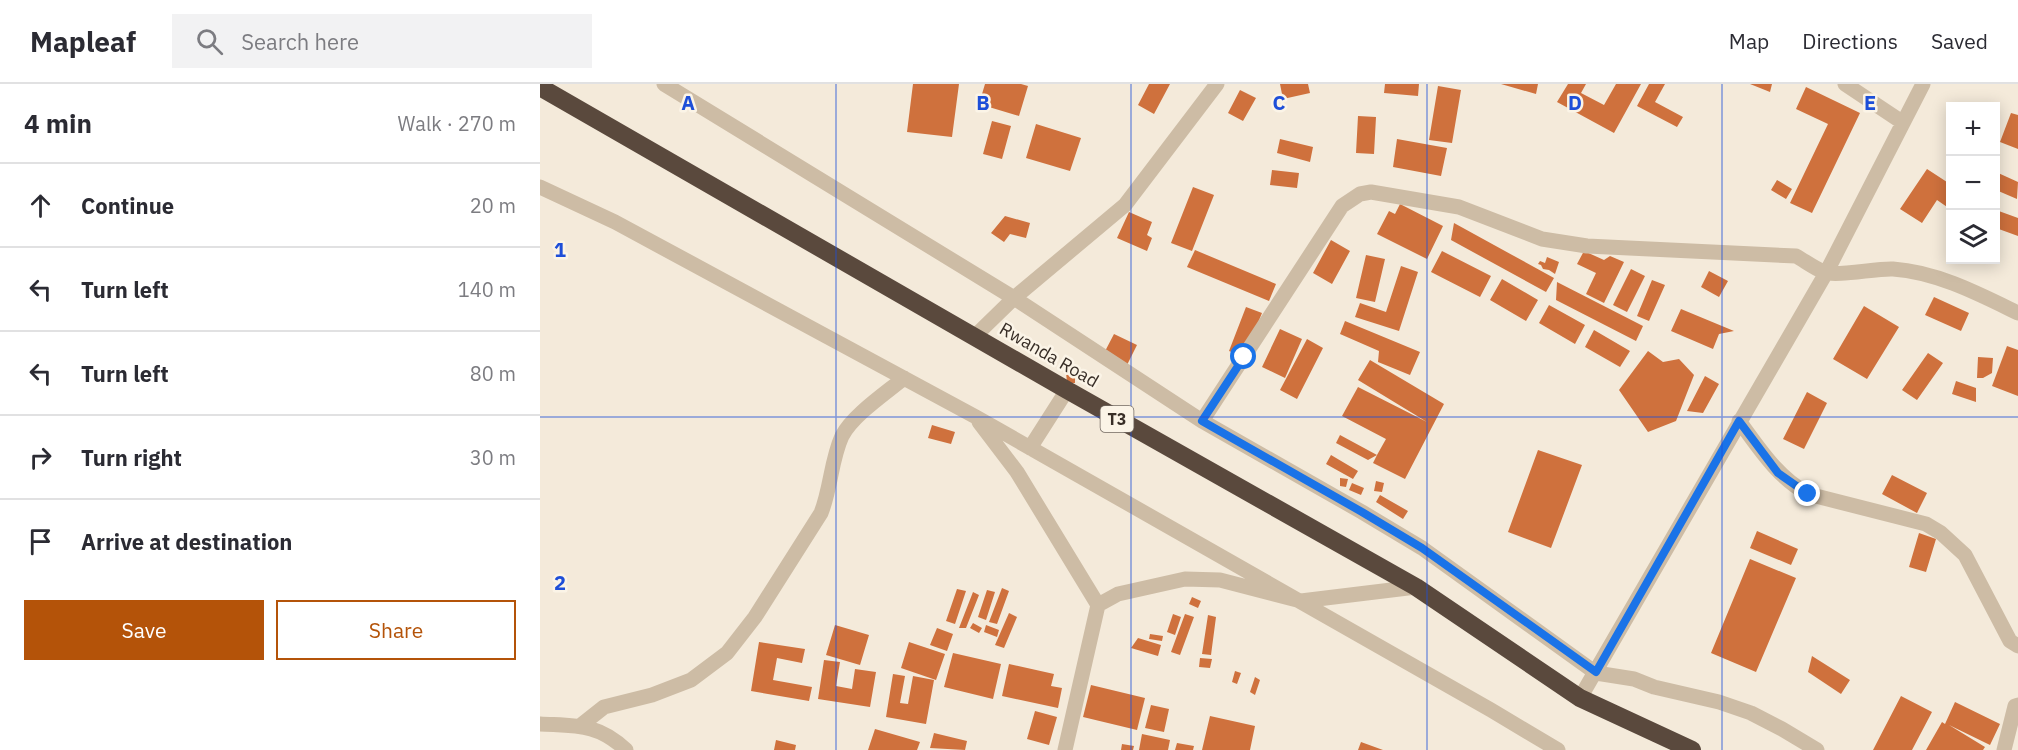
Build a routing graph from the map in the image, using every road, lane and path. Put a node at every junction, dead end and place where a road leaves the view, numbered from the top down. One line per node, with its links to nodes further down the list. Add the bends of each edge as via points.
1 (664, 84): 9 (street)
2 (1845, 84): 6 (street)
3 (1923, 84): 6 (street)
4 (540, 87): 11 (highway, Rwanda Road / T3)
5 (1213, 87): 9 (street, via 1125,205)
6 (1902, 122): 8 (street)
7 (540, 187): 12 (street, via 615,222)
8 (1826, 273): 10 (street, via 1892,269 1919,274 1945,280); 15 (street, via 1796,256 1555,242 1459,207 1371,192 1360,194 1342,206); 16 (street)
9 (1014, 298): 11 (street); 15 (street)
10 (2018, 313)
11 (975, 336): 13 (highway, Rwanda Road / T3)
12 (904, 378): 14 (street); 26 (street, via 843,434 821,513 755,617 727,653 691,680 604,708)
13 (1066, 390): 17 (street); 18 (highway, Rwanda Road / T3)
14 (976, 417): 17 (street); 20 (street, via 1017,472)
15 (1202, 421): 22 (street, via 1422,548)
16 (1739, 421): 21 (street, via 1778,473 1808,494 1926,524 1953,542 1965,555 2010,641); 22 (street)
17 (1030, 448): 19 (street)
18 (1416, 587): 19 (street); 23 (highway, Rwanda Road / T3)
19 (1301, 601): 20 (street, via 1220,580 1185,579 1118,594); 29 (street)
20 (1098, 605): 28 (street)
21 (2018, 646)
22 (1596, 672): 23 (street); 31 (street, via 1751,713)
23 (1580, 698): 30 (highway, Rwanda Road / T3)
24 (2018, 705): 32 (street)
25 (540, 724): 26 (street)
26 (580, 726): 27 (street, via 600,730)
27 (626, 750)
28 (1065, 750)
29 (1558, 750)
30 (1692, 750)
31 (1817, 750)
32 (2004, 750)

